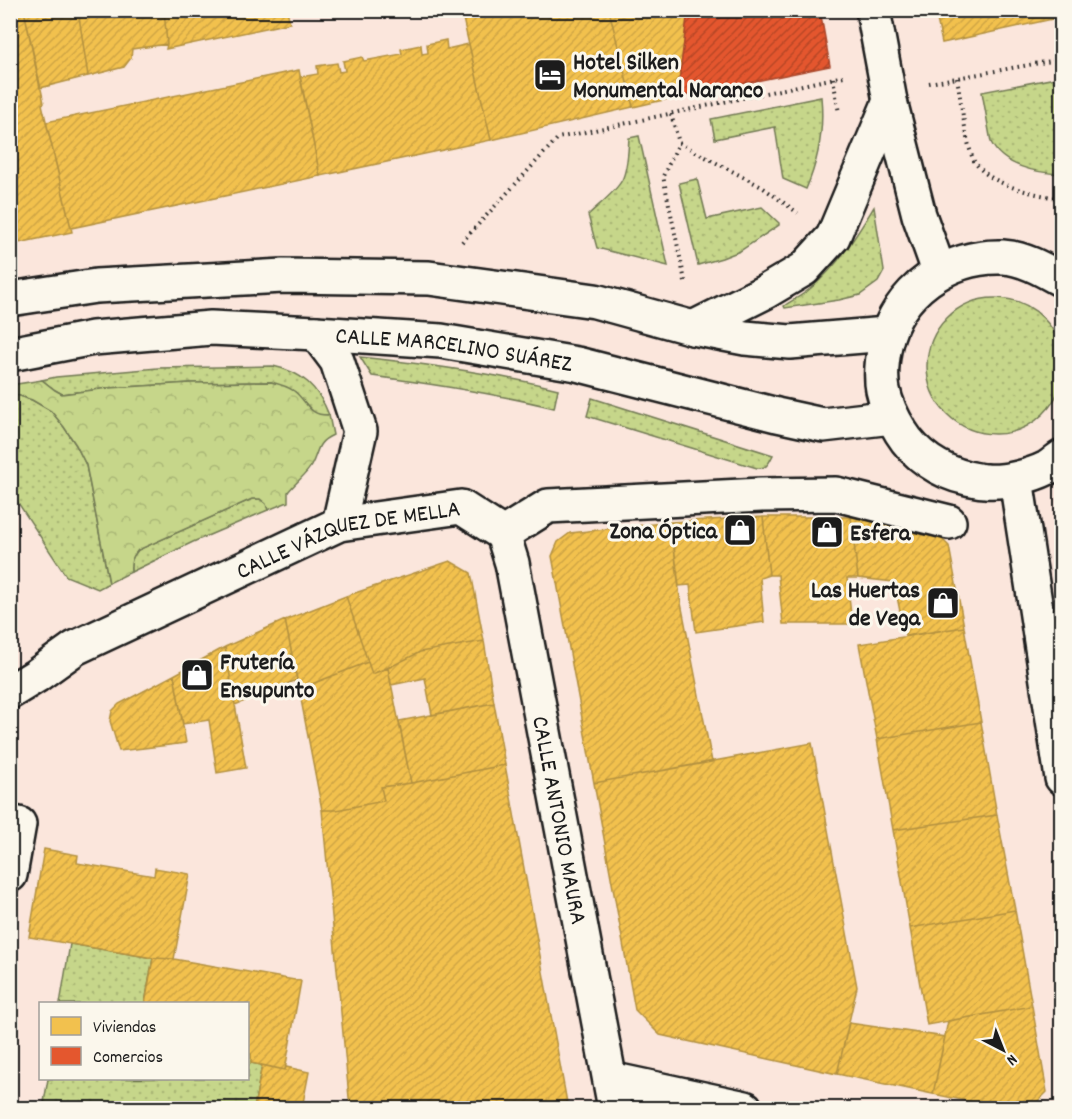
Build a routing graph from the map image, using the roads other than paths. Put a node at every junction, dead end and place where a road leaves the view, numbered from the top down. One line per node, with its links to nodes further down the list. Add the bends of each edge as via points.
1 (873, 10): 2 (main road)
2 (887, 86): 3 (main road, via 919,215); 6 (main road, via 833,237 804,269)
3 (939, 271): 4 (main road, via 971,260 1004,257 1037,265); 8 (main road, via 917,287 899,308)
4 (1062, 280)
5 (10, 299): 6 (main road, via 96,286 283,276 429,278 595,301)
6 (693, 328): 8 (main road, via 790,342)
7 (316, 333): 9 (main road, CALLE MARCELINO SUÁREZ, via 211,328 93,338); 10 (main road, CALLE MARCELINO SUÁREZ, via 441,341 577,364 823,425); 14 (main road, via 337,361 360,431)
8 (887, 334): 10 (main road, via 881,361 883,390)
9 (10, 354)
10 (892, 417): 12 (main road, via 908,442 930,462 956,475 986,482)
11 (1062, 457): 12 (main road, via 1047,468)
12 (1016, 479): 16 (main road)
13 (949, 522): 15 (main road, via 836,494 761,495 548,506)
14 (339, 524): 15 (main road, CALLE VÁZQUEZ DE MELLA, via 461,507); 17 (main road, CALLE VÁZQUEZ DE MELLA, via 75,648)
15 (503, 534): 21 (main road, CALLE ANTONIO MAURA, via 512,564)
16 (1055, 686): 18 (main road)
17 (10, 692)
18 (1062, 778)
19 (10, 822): 20 (main road, via 19,824)
20 (10, 875)
21 (612, 1094): 22 (main road)
22 (745, 1108)

